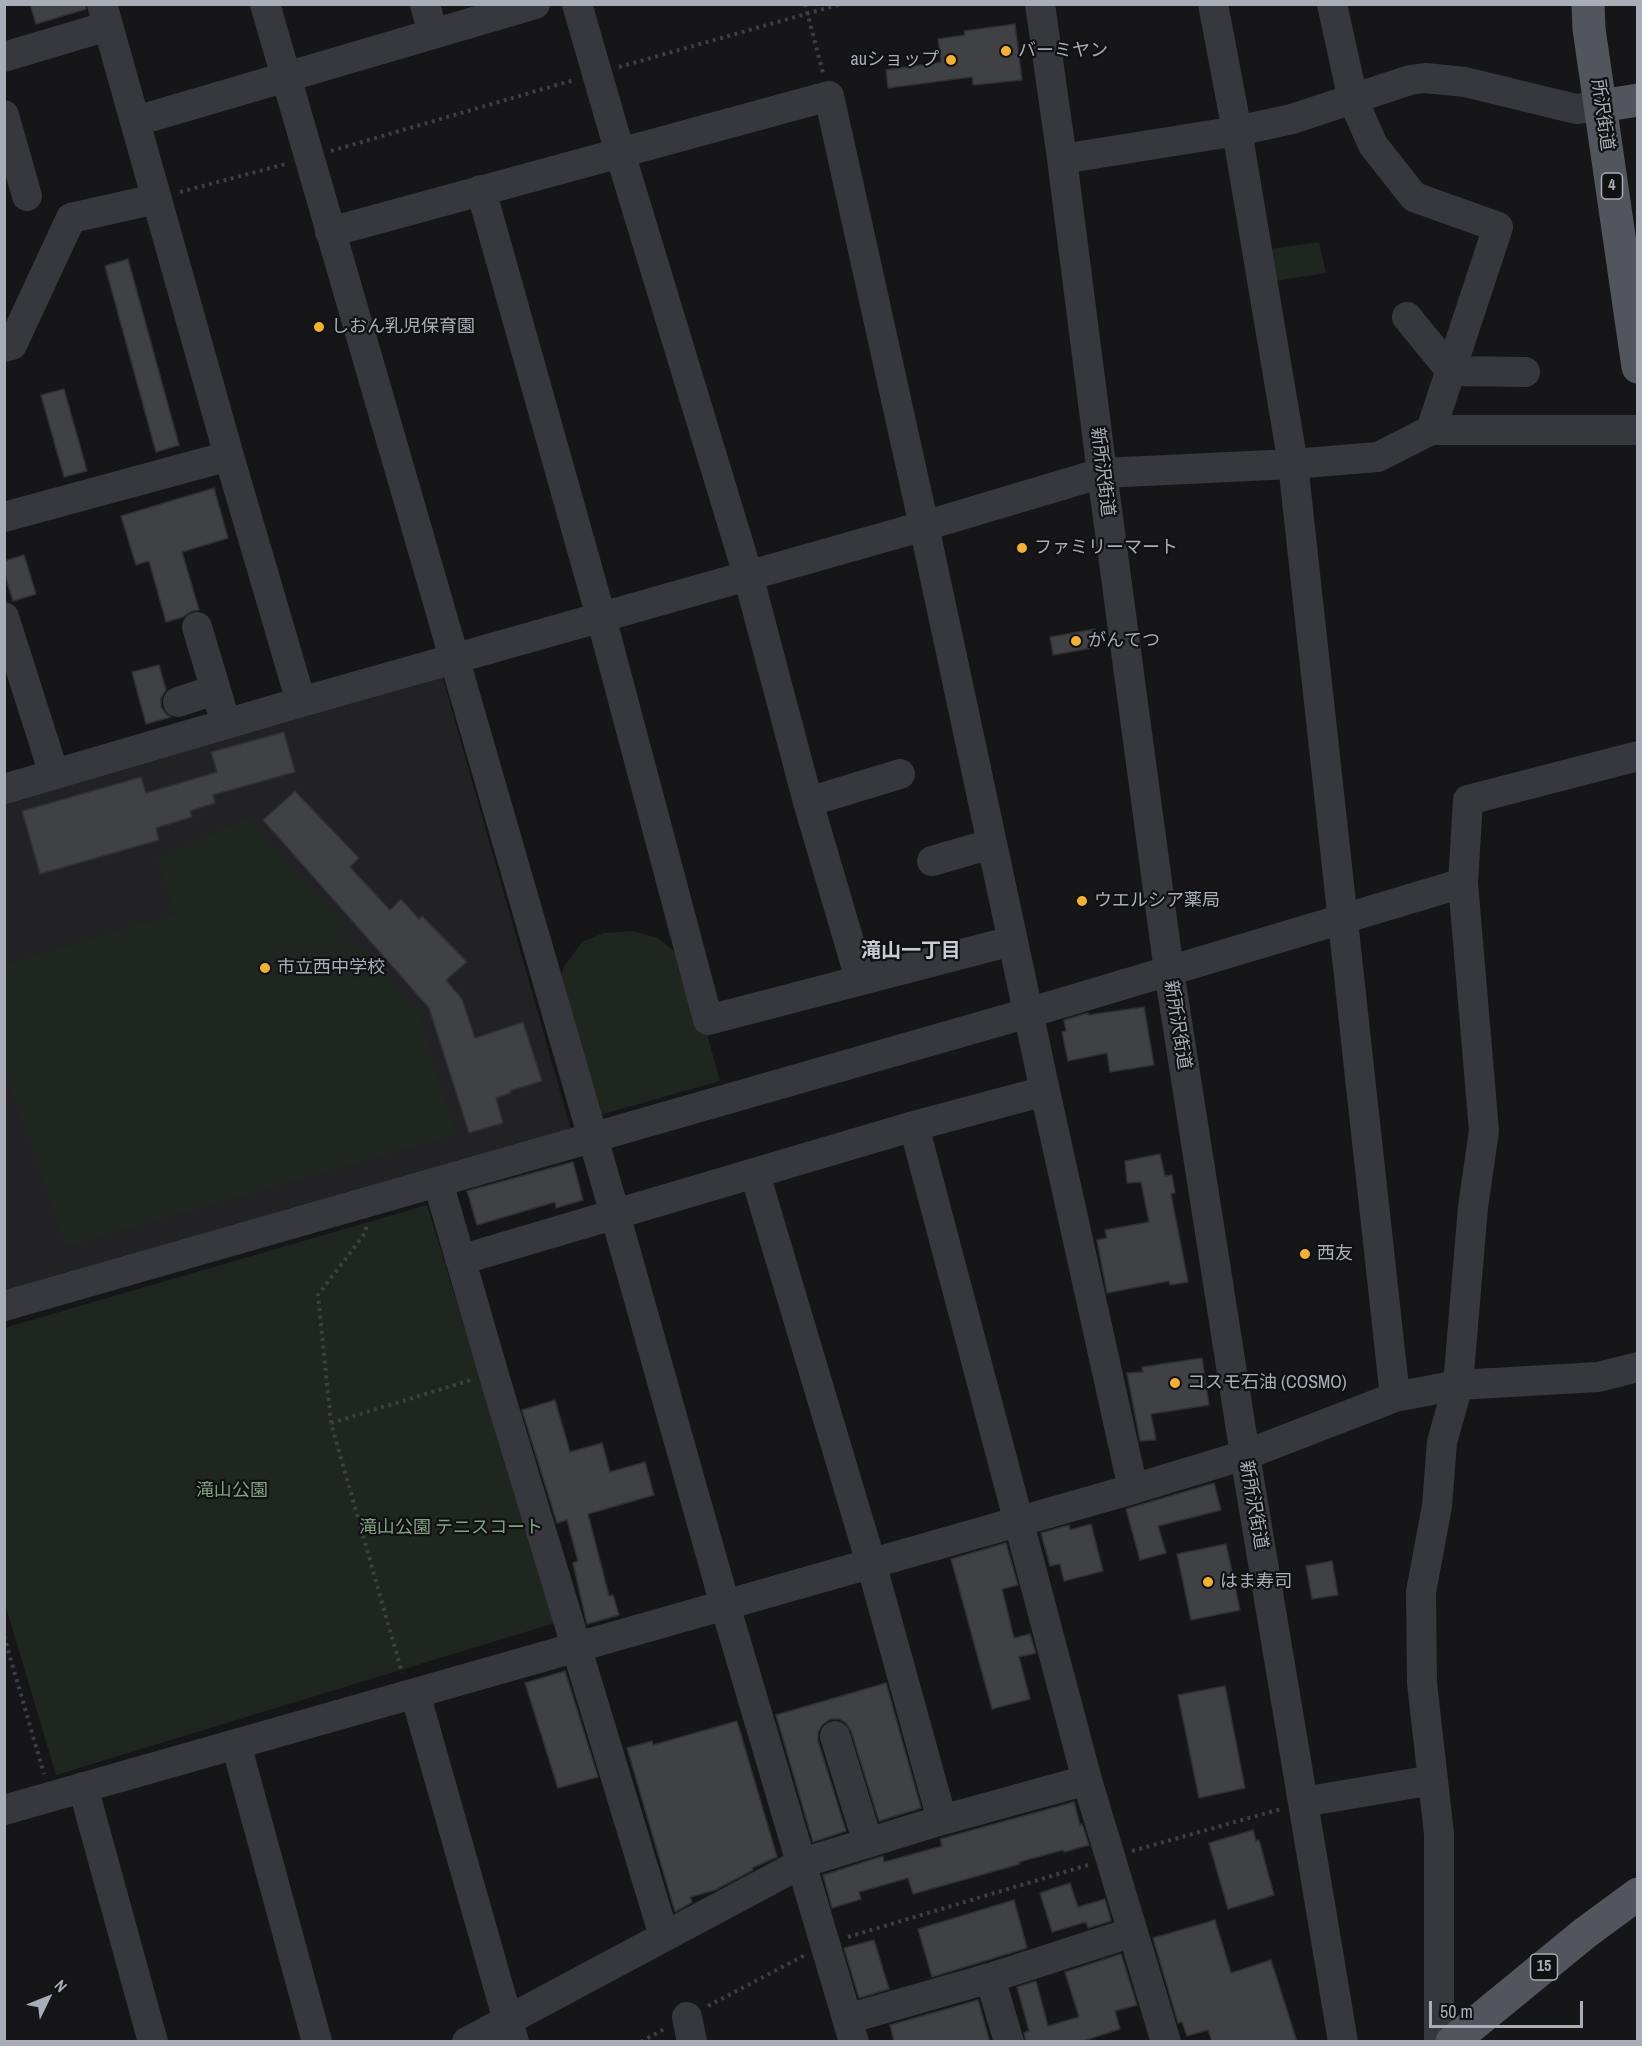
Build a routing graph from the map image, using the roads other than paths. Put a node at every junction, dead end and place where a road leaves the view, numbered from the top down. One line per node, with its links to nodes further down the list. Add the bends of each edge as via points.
1 (265, 4): 12 (street)
2 (425, 4): 10 (street)
3 (535, 4): 10 (street)
4 (577, 4): 19 (street)
5 (1040, 4): 20 (street, 新所沢街道)
6 (1213, 4): 18 (street)
7 (1332, 4): 13 (street)
8 (1588, 4): 15 (main road, 所沢街道 / 4)
9 (105, 15): 11 (street); 17 (street)
10 (433, 34): 12 (street)
11 (4, 57)
12 (286, 77): 17 (street); 24 (street)
13 (1353, 100): 15 (street, via 1425,78 1465,82 1576,109); 18 (street); 28 (street, via 1373,145 1414,197 1498,227)
14 (1638, 100): 15 (main road)
15 (1601, 106): 27 (main road, 所沢街道 / 4)
16 (4, 115): 22 (street)
17 (136, 121): 23 (street)
18 (1237, 131): 20 (street); 33 (street)
19 (620, 153): 21 (street); 36 (street, via 830,96); 37 (street)
20 (1062, 159): 34 (street, 新所沢街道)
21 (481, 190): 24 (street); 39 (street)
22 (27, 196)
23 (156, 199): 26 (street, via 71,218 12,345); 32 (street)
24 (330, 232): 41 (street)
25 (1407, 317): 28 (street)
26 (4, 346)
27 (1638, 367)
28 (1451, 371): 29 (street); 30 (street)
29 (1526, 372)
30 (1431, 430): 31 (street); 33 (street, via 1378,457)
31 (1638, 430)
32 (228, 456): 35 (street); 44 (street)
33 (1293, 464): 34 (street); 54 (street)
34 (1102, 473): 36 (street); 56 (street, 新所沢街道)
35 (4, 517)
36 (924, 526): 37 (street); 51 (street)
37 (748, 575): 39 (street); 50 (street)
38 (4, 616): 47 (street)
39 (601, 617): 41 (street); 57 (street, via 708,1020)
40 (197, 627): 42 (street)
41 (454, 660): 44 (street); 61 (street)
42 (215, 690): 43 (street); 45 (street)
43 (178, 702)
44 (301, 702): 45 (street)
45 (225, 724): 47 (street)
46 (1638, 756): 53 (street, via 1468,800)
47 (54, 774): 49 (street)
48 (900, 774): 50 (street)
49 (4, 789)
50 (808, 802): 57 (street)
51 (992, 844): 52 (street); 55 (street)
52 (932, 861)
53 (1463, 883): 54 (street); 68 (street, via 1484,1131 1473,1207)
54 (1342, 920): 56 (street); 69 (street)
55 (1012, 940): 57 (street); 58 (street)
56 (1169, 971): 58 (street); 70 (street, 新所沢街道)
57 (860, 979)
58 (1028, 1013): 59 (street); 61 (street)
59 (1045, 1091): 60 (street); 71 (street)
60 (914, 1126): 62 (street); 72 (street)
61 (592, 1138): 63 (street); 64 (street)
62 (755, 1174): 64 (street); 73 (street)
63 (438, 1182): 65 (street); 66 (street)
64 (615, 1214): 65 (street); 74 (street)
65 (460, 1260): 75 (street)
66 (4, 1306)
67 (1638, 1367): 68 (street, via 1598,1377)
68 (1458, 1385): 69 (street); 80 (street, via 1442,1442 1437,1506 1422,1592 1422,1683)
69 (1395, 1397): 70 (street)
70 (1245, 1455): 71 (street); 82 (street, 新所沢街道)
71 (1133, 1489): 72 (street)
72 (1018, 1521): 73 (street); 79 (street)
73 (871, 1563): 74 (street); 84 (street)
74 (725, 1605): 75 (street); 86 (street)
75 (575, 1647): 76 (street); 89 (street)
76 (412, 1694): 78 (street); 91 (street)
77 (835, 1736): 85 (street)
78 (236, 1744): 81 (street); 94 (street)
79 (1087, 1780): 84 (street); 88 (street)
80 (1433, 1780): 82 (street); 99 (street, via 1439,1834)
81 (84, 1787): 83 (street); 93 (street)
82 (1303, 1802): 98 (street, 新所沢街道)
83 (5, 1809)
84 (942, 1820): 85 (street)
85 (868, 1843): 86 (street)
86 (802, 1863): 89 (street); 92 (street)
87 (1638, 1894): 100 (main road, 15)
88 (1133, 1932): 90 (street); 97 (street)
89 (664, 1936): 91 (street)
90 (990, 1977): 92 (street); 96 (street)
91 (511, 2030): 95 (street)
92 (850, 2030)
93 (153, 2042)
94 (317, 2042)
95 (467, 2042)
96 (1009, 2042)
97 (1166, 2042)
98 (1343, 2042)
99 (1439, 2042)
100 (1452, 2042)

